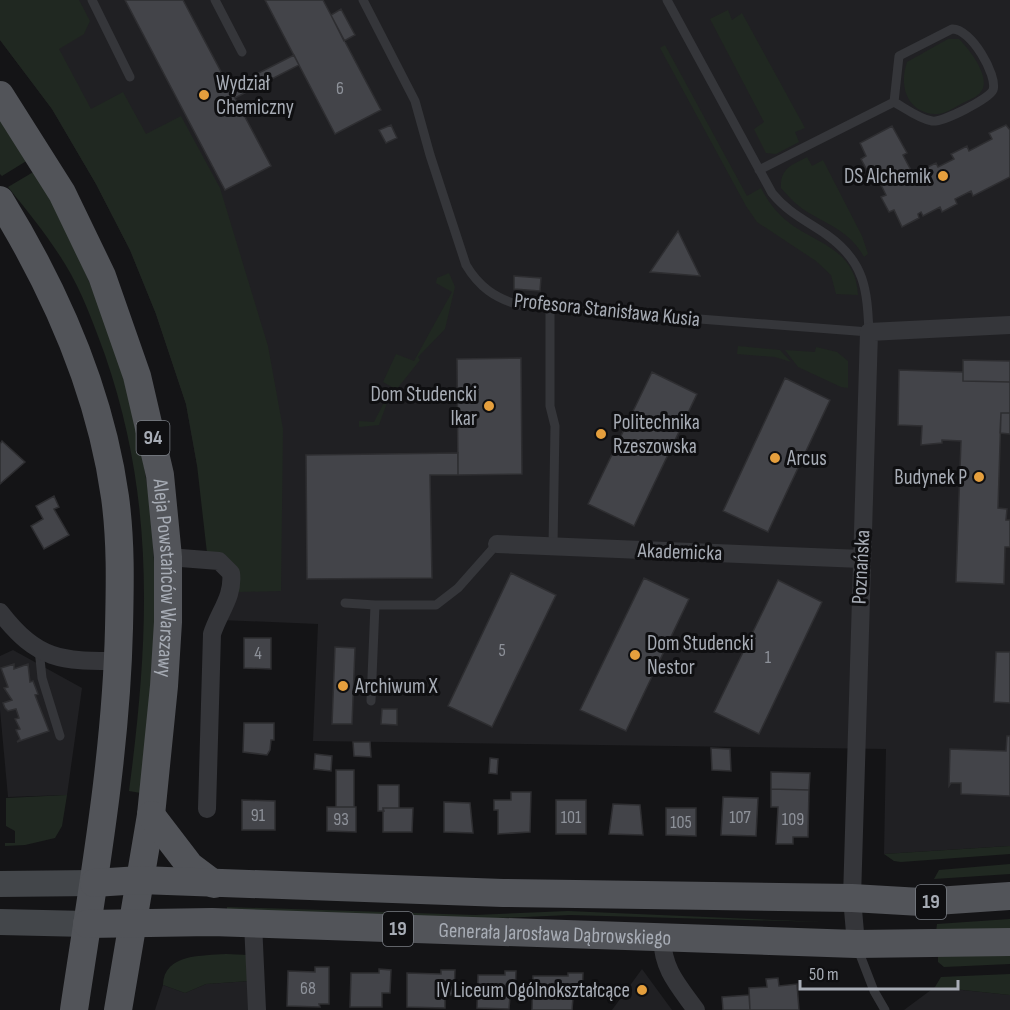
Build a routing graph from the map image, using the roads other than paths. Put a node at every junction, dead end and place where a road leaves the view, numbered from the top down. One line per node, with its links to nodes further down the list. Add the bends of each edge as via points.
1 (92, 0): 6 (lane)
2 (215, 0): 5 (lane)
3 (363, 0): 11 (lane, Profesora Stanisława Kusia, via 415,101 471,273 484,289 506,301)
4 (667, 0): 9 (lane)
5 (242, 52)
6 (130, 77)
7 (0, 95): 16 (main road, Aleja Powstańców Warszawy / 94, via 62,193 117,315 153,436)
8 (894, 102): 8 (lane, via 928,120 940,121 986,98 993,89 993,81 971,38 952,29 899,56); 9 (lane)
9 (759, 170): 13 (lane, via 788,211 826,234 859,267 867,295)
10 (0, 200): 22 (main road, Aleja Powstańców Warszawy / 94, via 28,246 69,331 89,383 103,436 120,545)
11 (550, 307): 13 (lane, Profesora Stanisława Kusia); 15 (lane, via 550,406 555,426)
12 (1010, 325): 13 (street)
13 (869, 332): 17 (street, Poznańska)
14 (497, 544): 15 (street, Akademicka); 19 (lane, via 458,588 436,605)
15 (553, 547): 17 (street, Akademicka)
16 (168, 557): 25 (street, via 219,561 231,573 232,592 212,634); 26 (main road, Aleja Powstańców Warszawy / 94, via 167,643)
17 (862, 559): 32 (street, Poznańska)
18 (345, 603): 19 (lane)
19 (375, 605): 23 (lane)
20 (0, 612): 21 (street)
21 (39, 649): 22 (street, via 71,661); 24 (lane, via 42,678)
22 (118, 661): 28 (main road, Aleja Powstańców Warszawy / 94, via 116,718)
23 (371, 700)
24 (60, 736)
25 (207, 809)
26 (152, 815): 27 (main road, Aleja Powstańców Warszawy / 94); 30 (main road, via 190,866)
27 (140, 880): 28 (main road, Generała Jarosława Dąbrowskiego / 19); 30 (main road, Generała Jarosława Dąbrowskiego / 19); 34 (main road, 94)
28 (94, 883): 29 (main road, Generała Jarosława Dąbrowskiego); 36 (main road, Aleja Powstańców Warszawy)
29 (0, 884)
30 (214, 884): 32 (main road, Generała Jarosława Dąbrowskiego / 19)
31 (1010, 896): 32 (main road, 19, via 921,902)
32 (852, 898): 39 (street, Poznańska)
33 (0, 922): 36 (main road, Generała Jarosława Dąbrowskiego)
34 (134, 922): 35 (main road, Generała Jarosława Dąbrowskiego / 19); 36 (main road, Generała Jarosława Dąbrowskiego); 41 (main road)
35 (253, 923): 37 (main road, Generała Jarosława Dąbrowskiego / 19); 42 (street)
36 (87, 924): 40 (main road, Aleja Powstańców Warszawy)
37 (662, 938): 39 (main road, Generała Jarosława Dąbrowskiego / 19); 43 (street, via 667,969)
38 (1010, 942): 39 (main road, 19)
39 (856, 944): 44 (lane)
40 (74, 1010)
41 (118, 1010)
42 (256, 1010)
43 (696, 1010)
44 (885, 1010)

